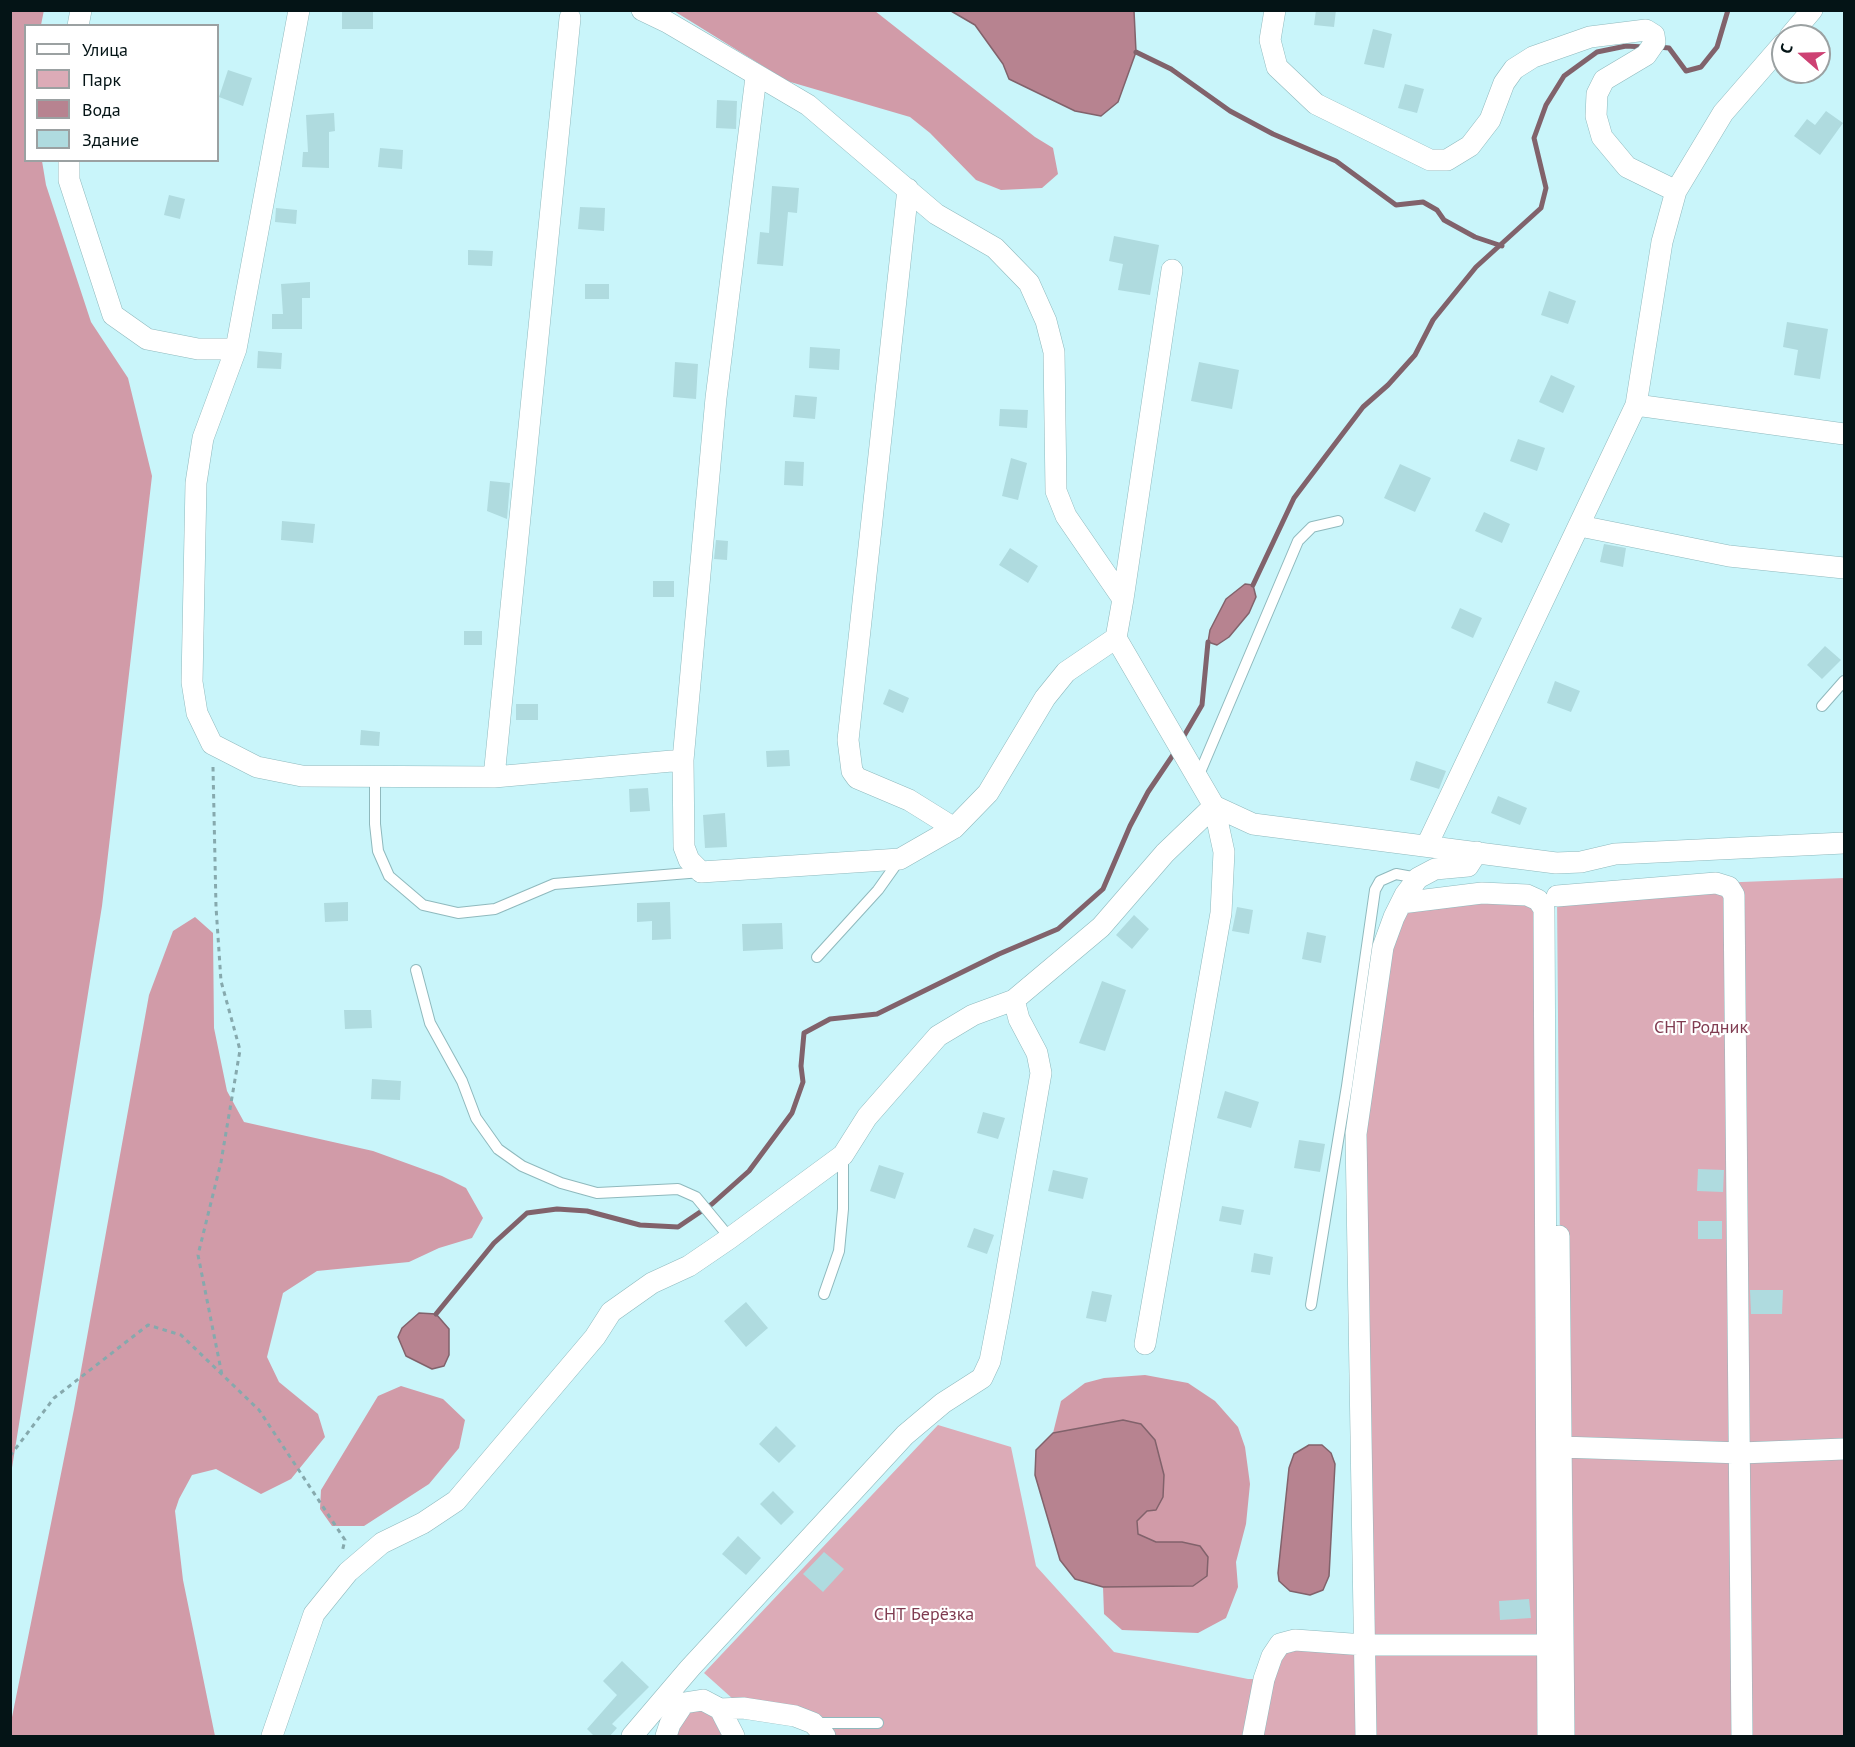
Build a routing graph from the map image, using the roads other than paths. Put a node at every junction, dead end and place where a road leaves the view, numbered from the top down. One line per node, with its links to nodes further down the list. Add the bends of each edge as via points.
1 (299, 10): 13 (street)
2 (642, 10): 8 (street)
3 (1275, 10): 11 (street, via 1270,40 1276,67 1316,104 1430,160 1447,160 1470,147 1490,120 1504,83 1514,69 1533,57 1590,37 1646,30 1654,35 1655,42 1646,55 1604,80 1597,94 1596,116 1602,137 1628,167)
4 (1812, 10): 6 (street)
5 (565, 13): 24 (street)
6 (1800, 24)
7 (1771, 58): 11 (street, via 1723,114)
8 (756, 77): 10 (street, via 808,105); 23 (street, via 717,398)
9 (69, 162): 13 (street, via 69,180 114,315 147,339 198,349)
10 (908, 189): 19 (street, via 936,214 995,248 1029,283 1046,321 1054,352 1056,491 1066,516); 28 (street, via 848,740 852,771 857,778 909,800)
11 (1676, 191): 14 (street, via 1662,242)
12 (1172, 270): 19 (street)
13 (236, 349): 26 (street, via 203,438 196,483 192,682 197,713 212,744 257,767 302,776)
14 (1636, 405): 15 (street); 17 (street)
15 (1845, 434)
16 (1338, 521): 25 (lane, via 1312,527 1298,541)
17 (1580, 526): 18 (street, via 1729,556); 30 (street)
18 (1845, 568)
19 (1123, 599): 20 (street)
20 (1116, 638): 25 (street); 28 (street, via 1066,672 1045,698 988,793)
21 (1845, 681): 22 (lane)
22 (1822, 706)
23 (683, 760): 24 (street); 34 (street, via 684,847 688,860)
24 (494, 777): 26 (street)
25 (1198, 777): 27 (street)
26 (375, 778): 34 (lane, via 378,851 389,876 423,905 458,913 495,909 554,885)
27 (1214, 806): 30 (street, via 1253,825); 40 (street, via 1165,853 1101,927); 45 (street, via 1224,852 1221,913)
28 (954, 828): 32 (street)
29 (1845, 843): 33 (street, via 1615,854)
30 (1427, 845): 31 (street)
31 (1477, 852): 33 (street); 35 (street, via 1468,866 1435,869)
32 (900, 859): 34 (street); 38 (lane, via 878,890)
33 (1556, 863): 36 (street)
34 (701, 872)
35 (1418, 878): 37 (street); 44 (lane, via 1396,874 1380,881 1375,890)
36 (1557, 896): 46 (street); 48 (street, via 1716,883 1729,886 1734,895)
37 (1401, 903): 49 (street, via 1383,947 1356,1134); 50 (street, via 1493,893 1527,895 1538,900 1544,909)
38 (817, 957)
39 (416, 970): 42 (lane, via 430,1023 462,1081 476,1118 498,1149 522,1166 597,1193 678,1189 696,1197)
40 (1014, 1000): 41 (street, via 973,1015 938,1036 867,1117); 55 (street, via 1037,1053 1041,1073 990,1361 982,1378 943,1403 905,1435 690,1668)
41 (843, 1155): 42 (street); 43 (lane, via 838,1251)
42 (730, 1238): 54 (street, via 689,1266 652,1283 612,1312 596,1337 456,1501 382,1543 348,1572 314,1614)
43 (824, 1294)
44 (1311, 1305)
45 (1145, 1344)
46 (1561, 1447): 48 (street); 61 (street)
47 (1845, 1449): 48 (street)
48 (1741, 1453): 62 (street)
49 (1365, 1645): 50 (street); 58 (street, via 1295,1640 1280,1644 1264,1679); 59 (street)
50 (1546, 1645): 60 (street)
51 (720, 1709): 53 (street, via 743,1708 795,1716); 56 (street, via 703,1700 684,1703); 57 (street)
52 (878, 1723): 53 (lane)
53 (819, 1730)
54 (272, 1737)
55 (632, 1737)
56 (666, 1737)
57 (734, 1737)
58 (1253, 1737)
59 (1366, 1737)
60 (1548, 1737)
61 (1564, 1737)
62 (1742, 1737)

